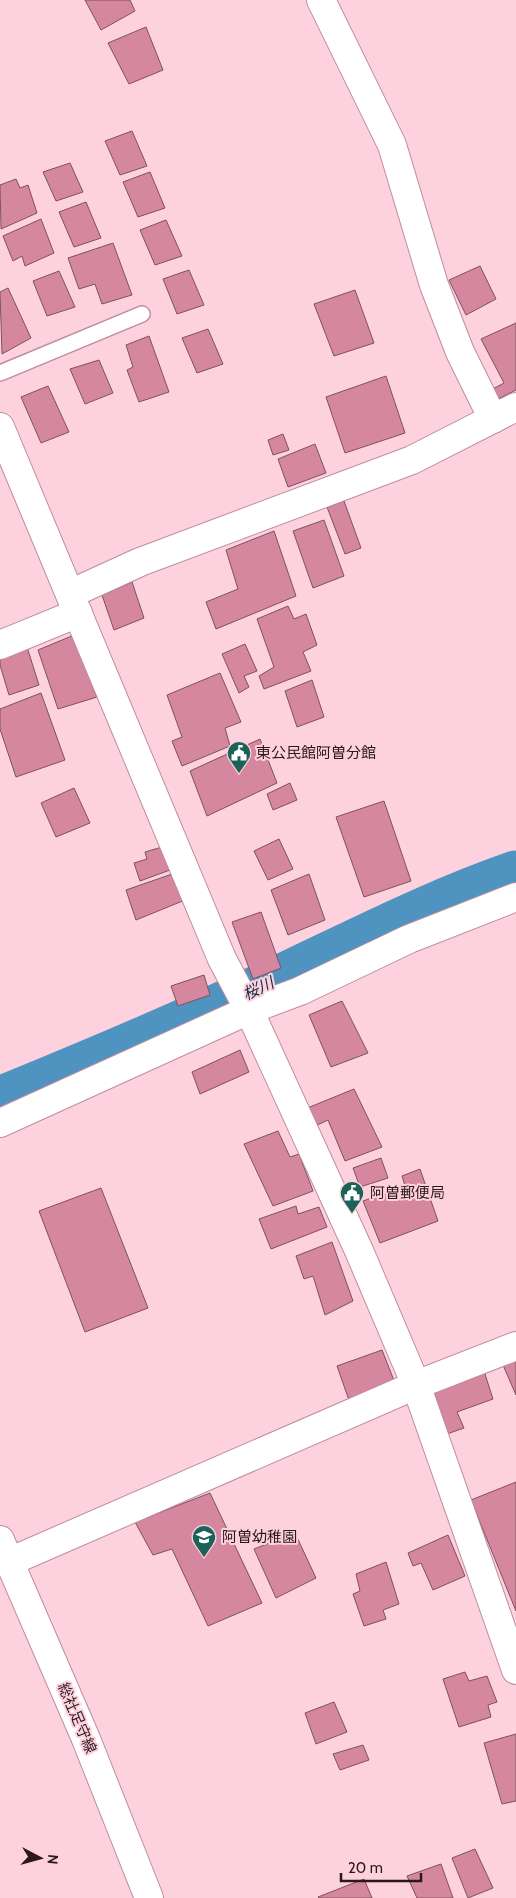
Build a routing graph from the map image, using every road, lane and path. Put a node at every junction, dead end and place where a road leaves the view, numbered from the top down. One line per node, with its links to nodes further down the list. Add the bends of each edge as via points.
1 (321, 0): 4 (street, via 392,145 434,285 460,352)
2 (142, 314): 3 (lane)
3 (0, 373)
4 (504, 413): 6 (street, via 412,460 140,562)
5 (0, 427): 6 (street)
6 (74, 604): 7 (street); 9 (street, via 222,959)
7 (0, 645)
8 (516, 897): 9 (street, via 409,939 300,991)
9 (244, 1002): 10 (street); 12 (street, via 360,1253)
10 (0, 1123)
11 (516, 1346): 12 (street)
12 (416, 1385): 13 (street); 14 (street)
13 (5, 1551): 15 (street, 総社足守線, via 86,1738)
14 (516, 1670)
15 (149, 1898)

